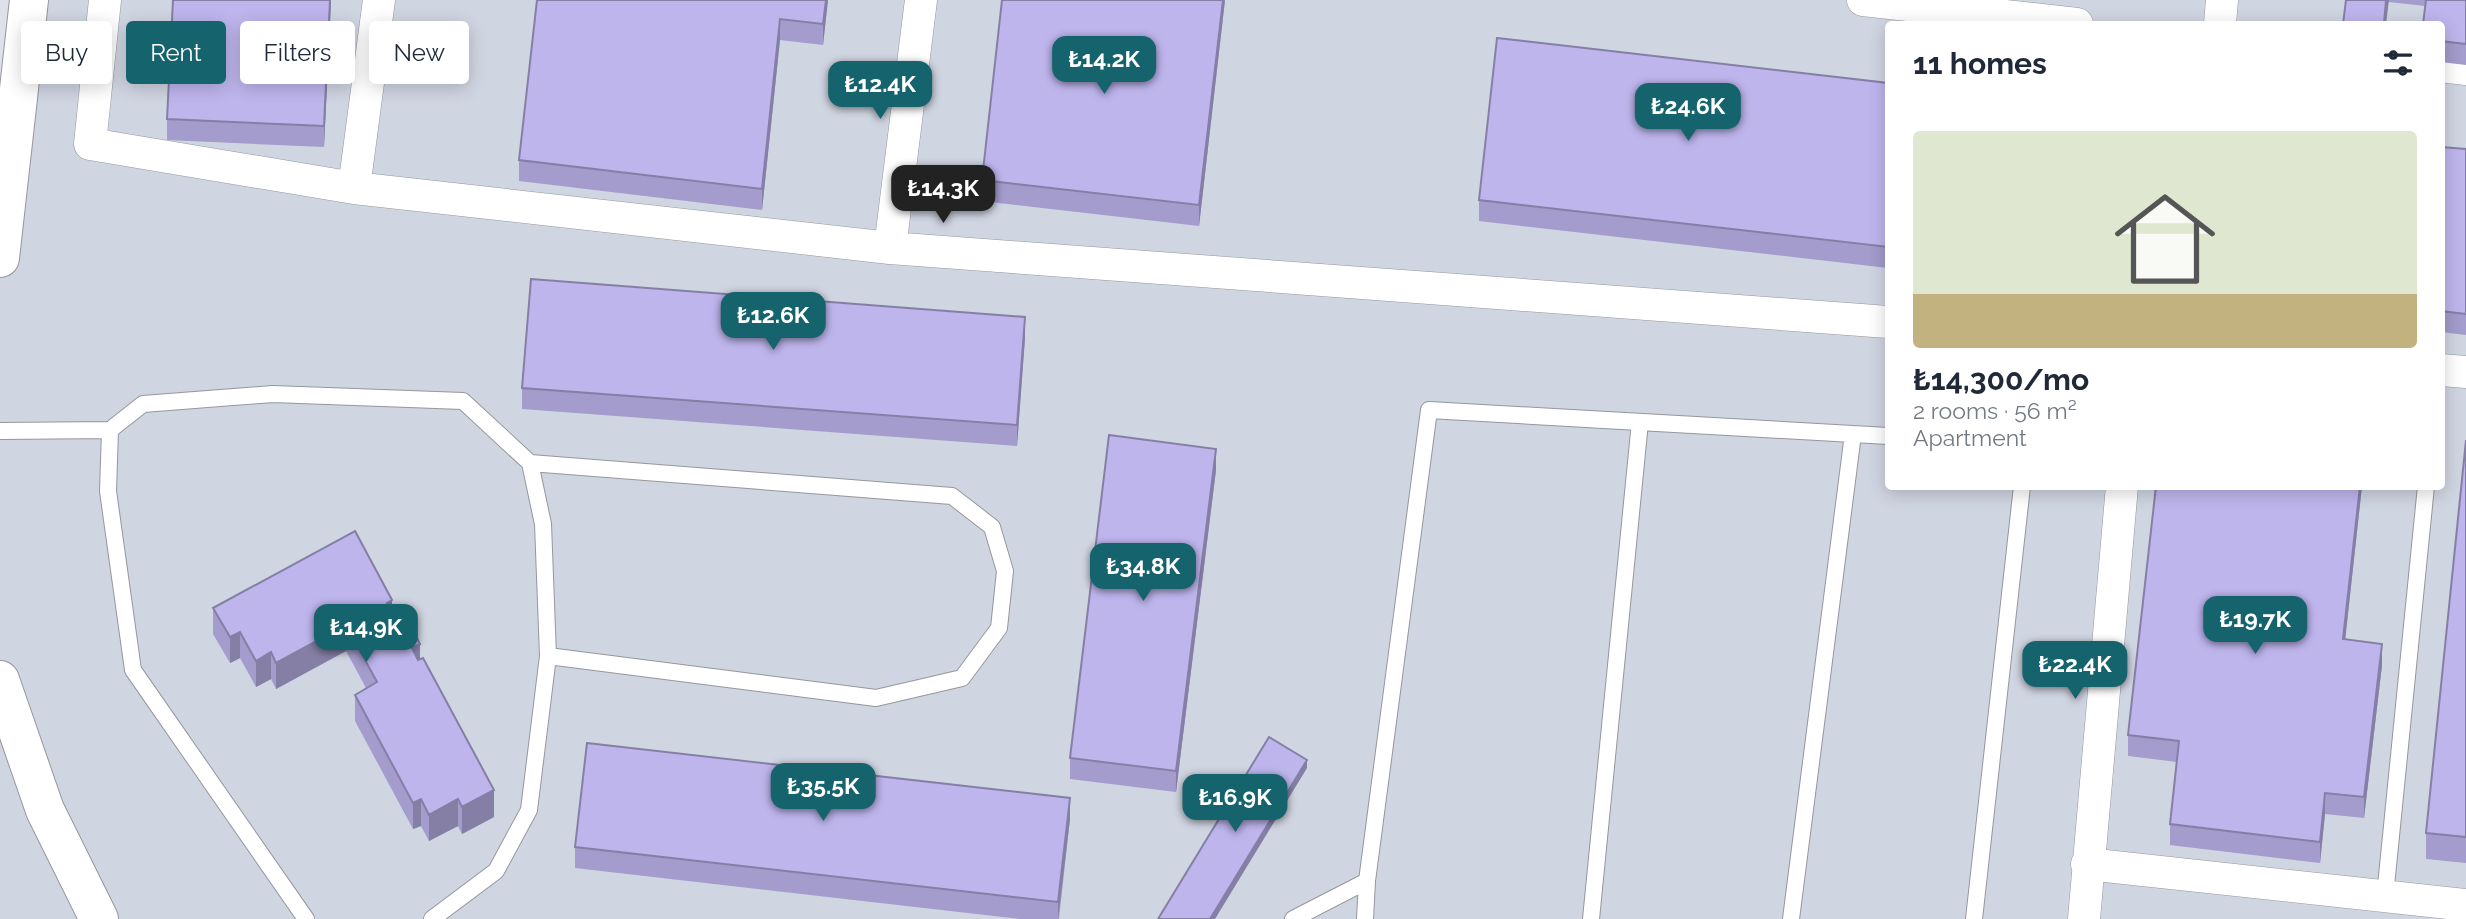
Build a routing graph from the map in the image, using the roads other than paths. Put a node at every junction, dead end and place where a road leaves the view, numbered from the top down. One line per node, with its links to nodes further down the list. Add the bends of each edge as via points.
1 (29, 0): 13 (main road)
2 (105, 0): 11 (street, via 90,144)
3 (379, 0): 11 (street)
4 (921, 0): 12 (street)
5 (1863, 0): 7 (street)
6 (2222, 0): 8 (street)
7 (2050, 21)
8 (2220, 21)
9 (2445, 66): 10 (street)
10 (2466, 69)
11 (354, 188): 12 (street)
12 (890, 248): 14 (street)
13 (0, 258)
14 (1885, 322)
15 (2445, 370): 16 (street)
16 (2466, 372)
17 (1640, 422): 20 (lane); 29 (lane, via 1429,410); 37 (lane)
18 (110, 429): 19 (lane); 22 (lane, via 143,404 273,394 464,401); 33 (lane, via 108,491 133,670)
19 (0, 431)
20 (1853, 434): 21 (lane); 38 (lane)
21 (1885, 436)
22 (530, 463): 26 (lane, via 543,524); 26 (lane, via 952,496 992,527 1005,571 999,628 962,678 876,698)
23 (2022, 490): 39 (lane)
24 (2122, 490): 28 (street)
25 (2426, 490): 30 (lane)
26 (548, 656): 34 (lane, via 529,810 496,871)
27 (0, 680): 32 (main road, via 45,810)
28 (2087, 864): 30 (street); 40 (street)
29 (1367, 881): 35 (lane); 36 (lane)
30 (2385, 897): 31 (street)
31 (2466, 905)
32 (99, 919)
33 (306, 919)
34 (432, 919)
35 (1293, 919)
36 (1365, 919)
37 (1591, 919)
38 (1791, 919)
39 (1974, 919)
40 (2084, 919)

